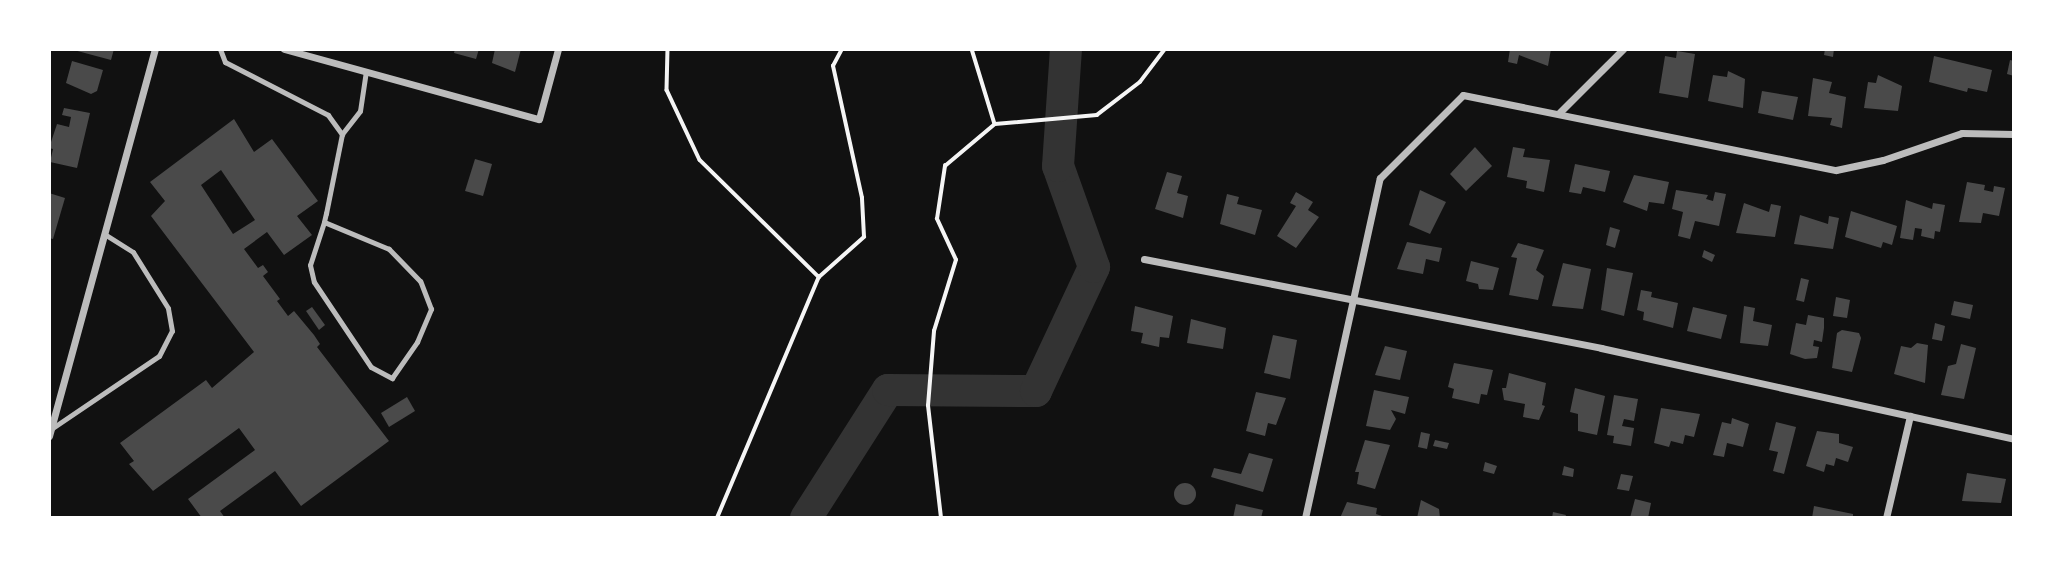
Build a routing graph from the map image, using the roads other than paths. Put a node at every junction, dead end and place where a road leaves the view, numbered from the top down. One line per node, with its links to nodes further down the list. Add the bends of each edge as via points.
1 (155, 49): 11 (street)
2 (220, 49): 8 (lane, via 225,62 328,115)
3 (284, 49): 6 (street)
4 (558, 49): 6 (street, via 539,118)
5 (1623, 49): 7 (street)
6 (366, 71): 8 (lane, via 360,111)
7 (1559, 113): 9 (street, via 1836,170 1883,160 1962,133); 13 (street, via 1463,95 1380,178)
8 (342, 134): 10 (lane)
9 (2014, 134)
10 (324, 222): 10 (lane, via 310,265 314,282 371,367 392,378 417,342 431,309 420,281 389,249)
11 (104, 234): 15 (street); 15 (lane, via 134,252 168,308 172,331 159,356)
12 (1144, 259): 13 (street)
13 (1351, 298): 14 (street); 17 (street)
14 (1910, 416): 16 (street); 18 (street)
15 (50, 433)
16 (2014, 439)
17 (1305, 518)
18 (1886, 518)

